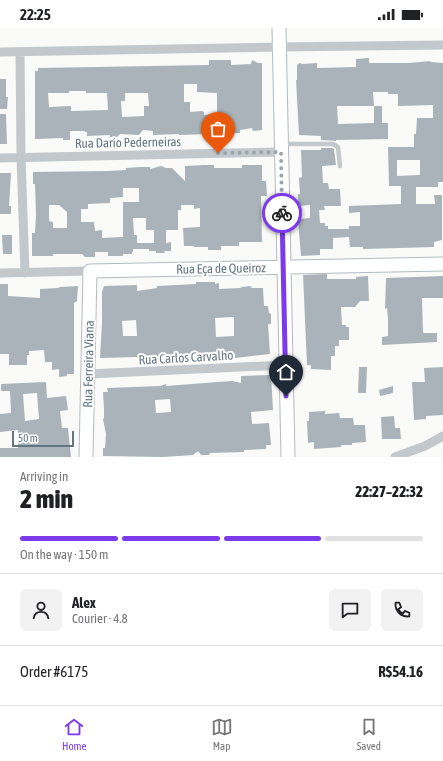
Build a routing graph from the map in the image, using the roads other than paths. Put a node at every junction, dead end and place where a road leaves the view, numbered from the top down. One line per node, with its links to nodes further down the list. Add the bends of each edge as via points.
1 (279, 28): 3 (street)
2 (443, 45): 3 (street)
3 (279, 47): 5 (street); 6 (street)
4 (0, 52): 5 (street)
5 (20, 52): 7 (street)
6 (281, 148): 7 (street, Rua Dario Pederneiras); 9 (lane, via 333,144 338,148); 11 (street)
7 (21, 157): 8 (street, Rua Dario Pederneiras); 13 (street)
8 (0, 158)
9 (340, 166)
10 (443, 264): 11 (street, Rua Eça de Queiroz)
11 (284, 266): 12 (street, Rua Eça de Queiroz); 15 (street)
12 (90, 271): 13 (street, Rua Eça de Queiroz); 16 (street, Rua Ferreira Viana)
13 (25, 273): 14 (street, Rua Eça de Queiroz)
14 (0, 274)
15 (286, 365): 16 (street, Rua Carlos Carvalho); 19 (street)
16 (88, 374): 18 (street, Rua Ferreira Viana)
17 (443, 436): 20 (street)
18 (86, 457)
19 (288, 457)
20 (395, 457)

